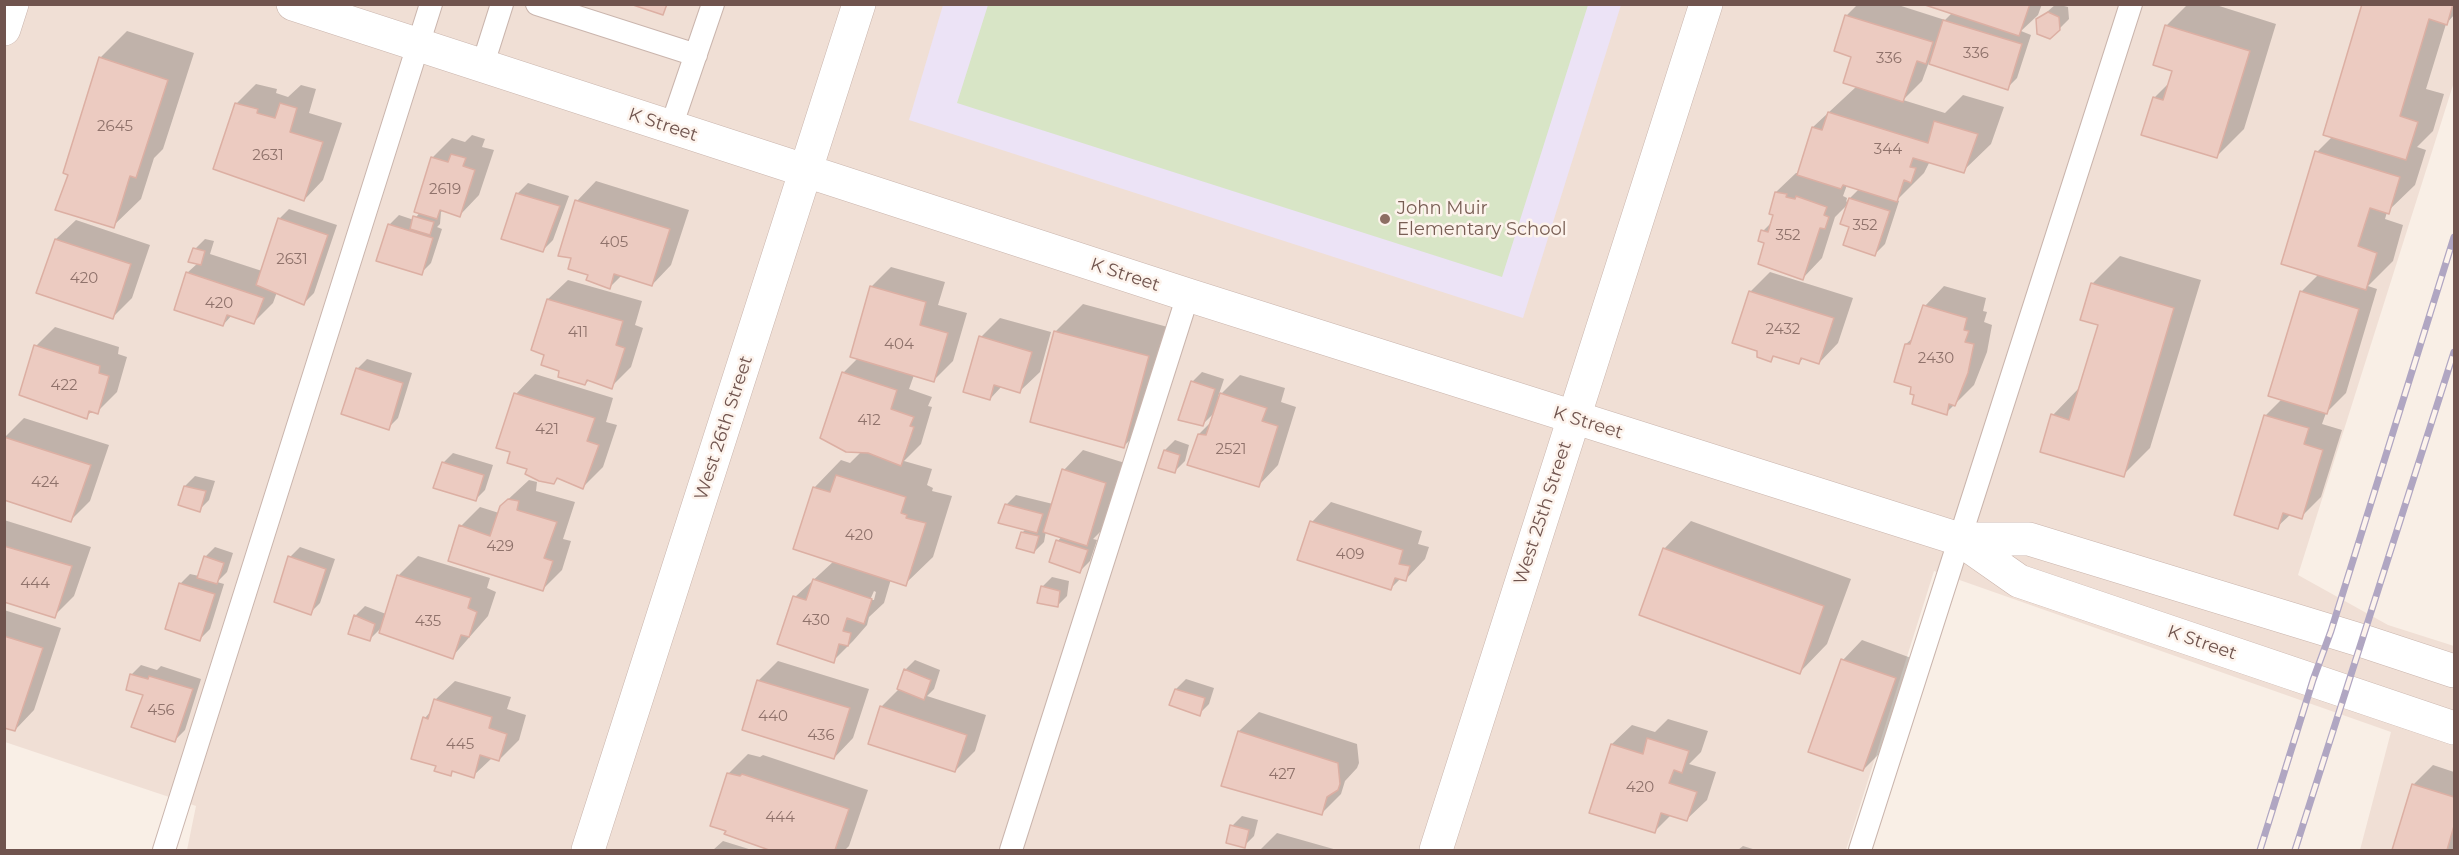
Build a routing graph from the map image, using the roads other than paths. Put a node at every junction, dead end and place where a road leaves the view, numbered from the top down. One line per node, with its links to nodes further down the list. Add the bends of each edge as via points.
1 (12, 4): 10 (street)
2 (293, 4): 11 (street, K Street)
3 (431, 4): 11 (lane)
4 (502, 4): 13 (lane)
5 (537, 4): 12 (lane)
6 (713, 4): 12 (lane)
7 (859, 4): 15 (street, West 26th Street)
8 (1706, 4): 17 (street, West 25th Street)
9 (2131, 4): 18 (lane)
10 (4, 29)
11 (418, 46): 13 (street, K Street); 21 (lane)
12 (696, 55): 14 (lane)
13 (482, 67): 14 (street, K Street)
14 (671, 127): 15 (street, K Street)
15 (807, 171): 16 (street, K Street); 22 (street, West 26th Street)
16 (1188, 295): 17 (street, K Street); 23 (lane)
17 (1573, 418): 18 (street, K Street); 24 (street, West 25th Street)
18 (1959, 539): 19 (street, K Street, via 2029,538); 20 (street, K Street, via 2019,581); 25 (lane)
19 (2454, 671)
20 (2454, 728)
21 (164, 850)
22 (588, 850)
23 (1011, 850)
24 (1436, 850)
25 (1860, 850)

